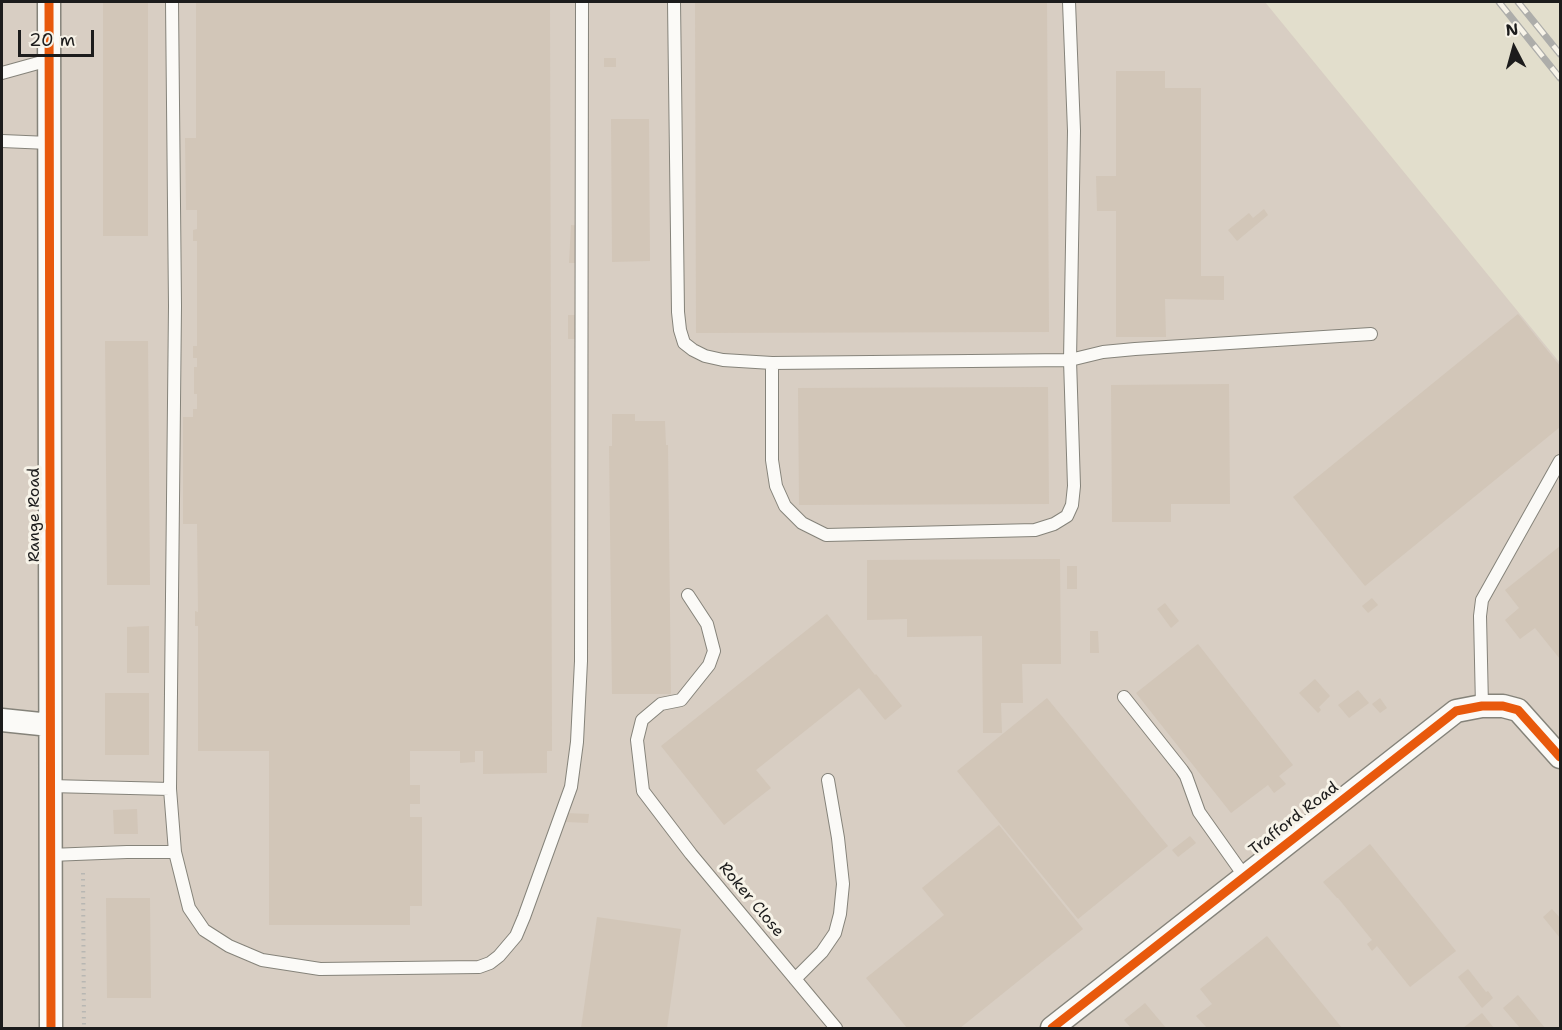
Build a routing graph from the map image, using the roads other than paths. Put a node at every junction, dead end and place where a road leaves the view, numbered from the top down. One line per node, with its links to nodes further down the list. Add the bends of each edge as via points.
1 (49, 2): 6 (street, Range Road)
2 (172, 2): 22 (lane, via 175,306)
3 (582, 2): 23 (lane, via 581,661 577,742 571,787 516,936 499,956 479,967 320,969 262,960 204,930 189,908)
4 (674, 2): 12 (lane, via 680,330 684,343 705,356)
5 (1069, 2): 11 (lane, via 1074,132)
6 (49, 60): 7 (lane); 9 (street, Range Road)
7 (2, 73)
8 (2, 141): 9 (lane)
9 (49, 143): 18 (street, Range Road)
10 (1371, 334): 11 (lane, via 1135,349)
11 (1070, 360): 12 (lane); 12 (lane, via 1074,486 1067,516 1035,530 826,535 801,523 785,506 776,486 772,460)
12 (772, 363)
13 (1560, 461): 16 (lane, via 1482,600)
14 (688, 595): 26 (lane, Roker Close, via 707,624 714,651 709,665 681,700 661,704 642,720 637,740 643,791)
15 (1124, 697): 25 (lane, via 1182,770 1196,806)
16 (1482, 706): 19 (street, Trafford Road, via 1518,710); 25 (street, Trafford Road, via 1456,711)
17 (2, 720): 18 (street)
18 (50, 725): 21 (street, Range Road)
19 (1560, 757)
20 (828, 780): 26 (lane, via 843,884 840,914 835,933 822,952)
21 (50, 786): 22 (lane); 24 (street, Range Road)
22 (170, 789): 23 (lane)
23 (175, 852): 24 (lane)
24 (50, 855): 27 (street, Range Road)
25 (1245, 877): 29 (street, Trafford Road)
26 (795, 979): 28 (lane, Roker Close)
27 (51, 1029)
28 (837, 1029)
29 (1052, 1029)

